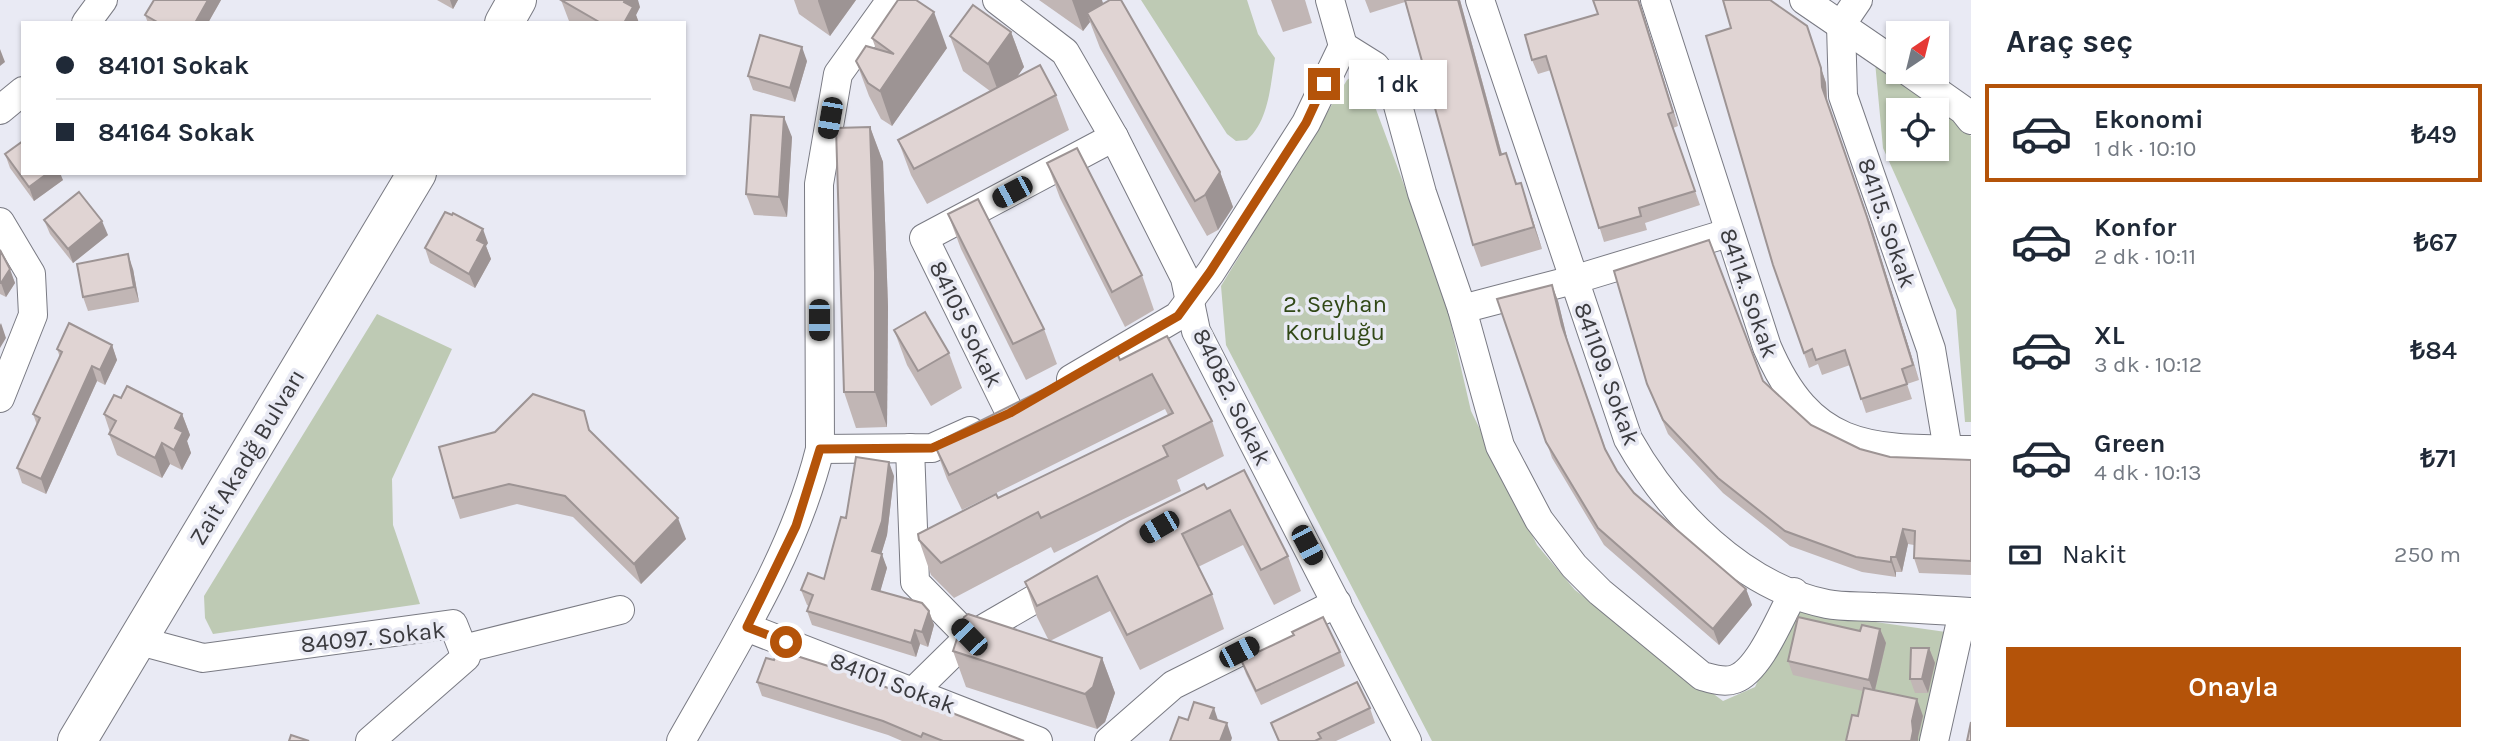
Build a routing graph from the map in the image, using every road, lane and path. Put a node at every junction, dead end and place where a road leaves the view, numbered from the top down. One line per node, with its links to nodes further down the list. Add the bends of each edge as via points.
1 (103, 0): 10 (street)
2 (517, 0): 11 (street)
3 (891, 0): 29 (street, via 838,74 819,184)
4 (997, 0): 19 (street, 84082. Sokak, via 1065,52)
5 (1330, 0): 13 (street)
6 (1480, 0): 23 (street, 841109. Sokak)
7 (1655, 0): 22 (street, 84114. Sokak)
8 (1804, 0): 12 (street)
9 (1858, 0): 12 (street)
10 (87, 21)
11 (505, 21)
12 (1841, 25): 14 (street); 30 (street, 84115. Sokak, via 1843,96 1931,349)
13 (1343, 46): 24 (street, via 1306,123); 25 (street, via 1375,66 1394,91 1422,193)
14 (1886, 56)
15 (1926, 84): 18 (street)
16 (21, 93): 17 (street)
17 (0, 110)
18 (1971, 120)
19 (1114, 137): 24 (street, 84082. Sokak, via 1185,278); 27 (street, 84105 Sokak, via 924,238)
20 (416, 175): 38 (street, Zait Akadğ Bulvarı)
21 (0, 222): 26 (street, via 31,274 33,315)
22 (1728, 233): 23 (street); 30 (street, 84114. Sokak, via 1777,372 1813,418 1841,437 1873,447)
23 (1573, 280): 25 (street); 32 (street, 841109. Sokak, via 1628,439 1643,466 1692,526 1726,554)
24 (1190, 300): 27 (street, via 1178,316); 33 (street, 84082. Sokak, via 1196,331 1254,473)
25 (1462, 309): 32 (street, via 1500,446 1539,520 1600,592 1702,676 1720,681 1735,679 1751,669)
26 (0, 398)
27 (1030, 402): 28 (street, via 932,448)
28 (910, 448): 29 (street); 37 (street, via 915,582)
29 (820, 449): 36 (street, via 796,526)
30 (1959, 450)
31 (1088, 568): 37 (street)
32 (1794, 592): 35 (street, 841109. Sokak, via 1828,604)
33 (1338, 603): 41 (street, 84082. Sokak); 46 (street, via 1173,685)
34 (620, 610): 39 (street)
35 (1967, 612): 47 (street)
36 (747, 627): 40 (street, 84101 Sokak); 44 (street)
37 (969, 637): 40 (street)
38 (136, 640): 39 (street, 84097. Sokak, via 203,658 453,624); 42 (street, Zait Akadğ Bulvarı)
39 (463, 649): 43 (street, 84097. Sokak, via 466,657)
40 (915, 691): 45 (street, 84101 Sokak)
41 (1398, 738)
42 (77, 741)
43 (370, 741)
44 (681, 741)
45 (1038, 741)
46 (1109, 741)
47 (1934, 741)

